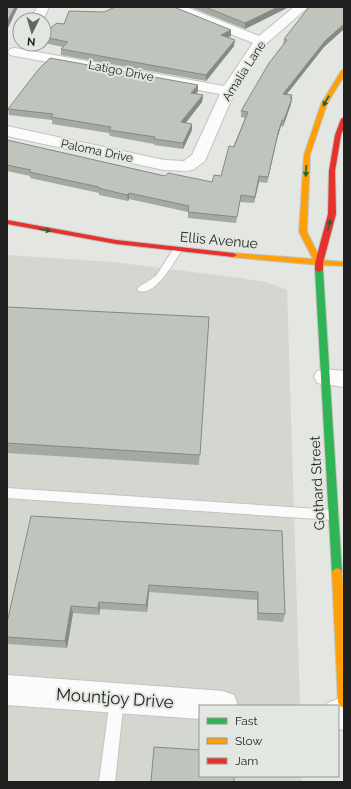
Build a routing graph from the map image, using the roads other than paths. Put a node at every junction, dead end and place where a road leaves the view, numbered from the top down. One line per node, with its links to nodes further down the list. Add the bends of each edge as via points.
1 (175, 7): 3 (street)
2 (302, 7): 3 (street, Amalia Lane)
3 (260, 41): 6 (street, Amalia Lane)
4 (15, 52): 6 (street, Latigo Drive)
5 (344, 71): 14 (street, Gothard Street, one-way to 14, via 324,104 307,155 303,232)
6 (228, 91): 9 (street, Amalia Lane, via 199,158)
7 (344, 119): 14 (street, Gothard Street, one-way to 7, via 332,214 332,170 338,135)
8 (7, 131): 9 (street, Paloma Drive, via 164,165)
9 (188, 166)
10 (51, 220): 12 (street, Ellis Avenue)
11 (7, 222): 12 (street, Ellis Avenue, one-way to 12)
12 (93, 238): 13 (street, Ellis Avenue)
13 (177, 250): 14 (street, Ellis Avenue); 16 (lane, via 159,278)
14 (319, 263): 15 (street, Ellis Avenue); 17 (street, Gothard Street)
15 (344, 264)
16 (142, 289)
17 (334, 378): 19 (street, Gothard Street)
18 (7, 493): 19 (lane)
19 (333, 515): 22 (street, Gothard Street)
20 (7, 690): 21 (street, Mountjoy Drive)
21 (117, 698): 23 (street, Mountjoy Drive); 24 (lane)
22 (344, 702)
23 (210, 705)
24 (107, 782)

